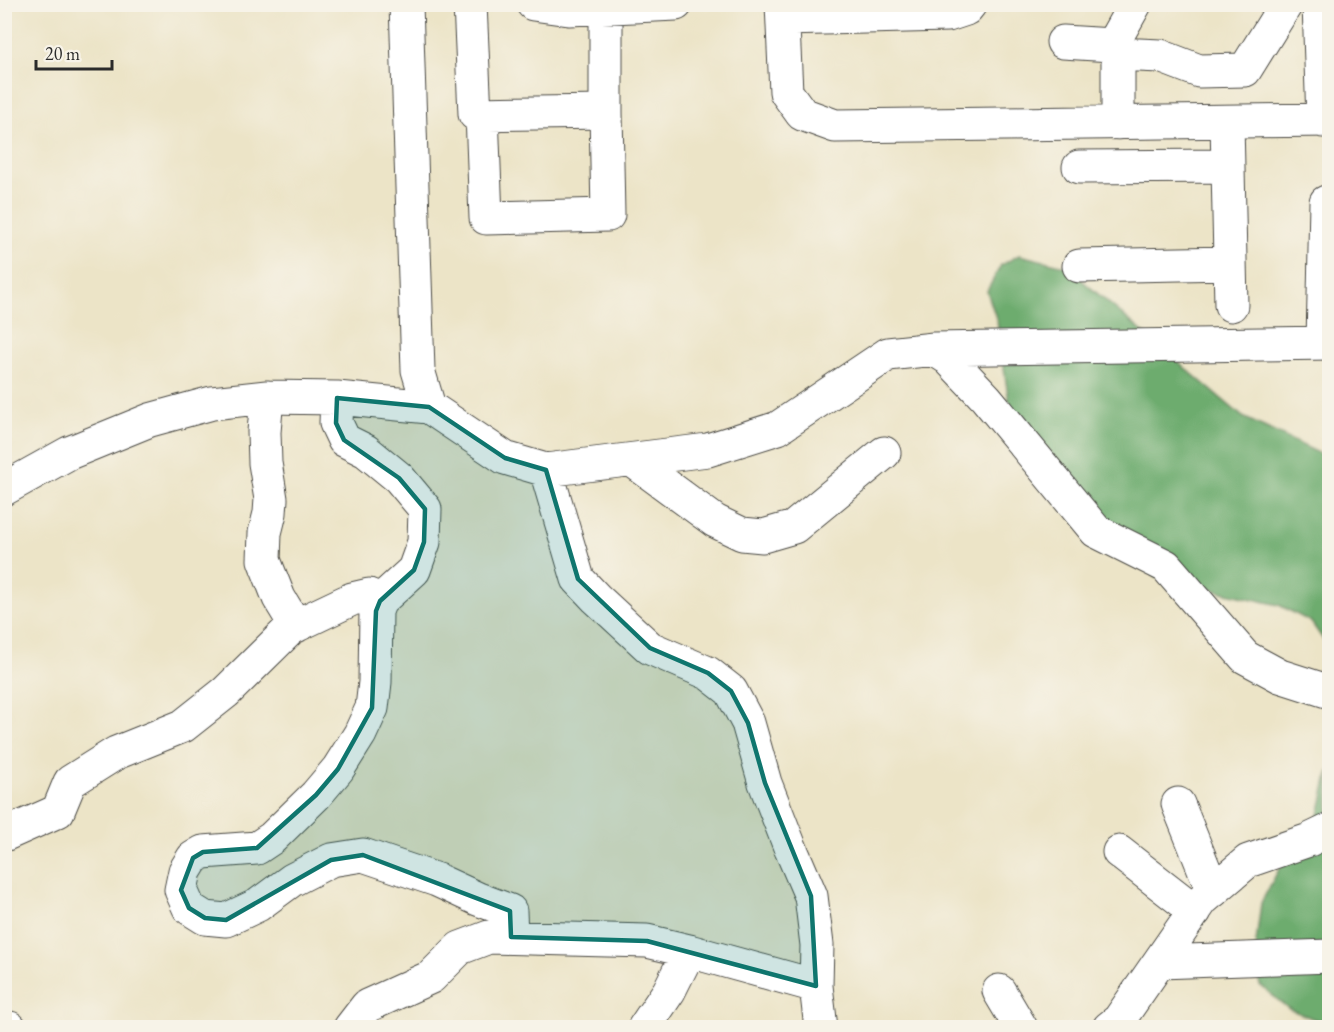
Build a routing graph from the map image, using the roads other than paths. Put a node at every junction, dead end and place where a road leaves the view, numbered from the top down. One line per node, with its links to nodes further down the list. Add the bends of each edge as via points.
1 (406, 4): 28 (street, via 418,370)
2 (470, 4): 14 (street, via 475,114)
3 (533, 4): 9 (street, via 569,9)
4 (676, 4): 9 (street)
5 (970, 4): 10 (street, via 948,15)
6 (1135, 4): 12 (street)
7 (1286, 4): 12 (street, via 1245,70 1199,71 1160,56)
8 (1319, 4): 15 (street)
9 (606, 7): 13 (street)
10 (783, 12): 17 (street, via 786,92 802,114 835,126)
11 (1064, 42): 12 (street)
12 (1115, 49): 17 (street)
13 (606, 112): 14 (street); 14 (street, via 608,214 486,218)
14 (482, 114)
15 (1326, 121): 16 (street)
16 (1227, 122): 17 (street); 18 (street)
17 (1118, 123)
18 (1228, 166): 19 (street); 21 (street)
19 (1079, 167)
20 (1326, 202): 24 (street)
21 (1230, 263): 22 (street); 23 (street)
22 (1079, 266)
23 (1231, 305)
24 (1326, 343): 25 (street)
25 (934, 349): 30 (street, via 888,354 778,428 708,450); 35 (street, via 948,358 986,398 1096,531 1166,566 1245,657 1280,676)
26 (267, 397): 27 (street); 32 (street, via 212,403 150,420 69,453); 34 (street, via 265,463 271,499 264,560 279,598)
27 (337, 398): 28 (street); 33 (street, via 336,423 344,440 366,451 399,478 425,509 424,542 414,570)
28 (429, 407): 31 (street, via 505,458)
29 (884, 453): 30 (street, via 794,527 763,536 742,534 715,521)
30 (632, 460): 31 (street)
31 (546, 470): 45 (street, via 578,579 650,648 708,673 731,691 748,723 765,783 811,896 817,945)
32 (4, 489)
33 (380, 601): 34 (street, via 369,595 352,599); 41 (street, via 376,611 372,708 338,769 272,838 257,848 203,852 193,858 185,871 181,891 189,908 205,918 226,921 331,860 363,855 438,880 510,911)
34 (296, 626): 38 (street, via 226,692 183,726 116,753 70,782 58,812)
35 (1329, 692)
36 (1178, 804): 40 (street)
37 (1329, 830): 40 (street, via 1248,861)
38 (4, 835)
39 (1119, 852): 40 (street)
40 (1204, 901): 44 (street)
41 (511, 937): 42 (street, via 646,941); 49 (street, via 489,937 460,948 431,977 368,1006)
42 (689, 951): 45 (street); 50 (street)
43 (1329, 956): 44 (street)
44 (1160, 962): 53 (street, via 1119,1020)
45 (816, 986): 51 (street)
46 (999, 991): 52 (street)
47 (4, 1027): 48 (street)
48 (10, 1028)
49 (350, 1028)
50 (644, 1028)
51 (821, 1028)
52 (1021, 1028)
53 (1109, 1028)

